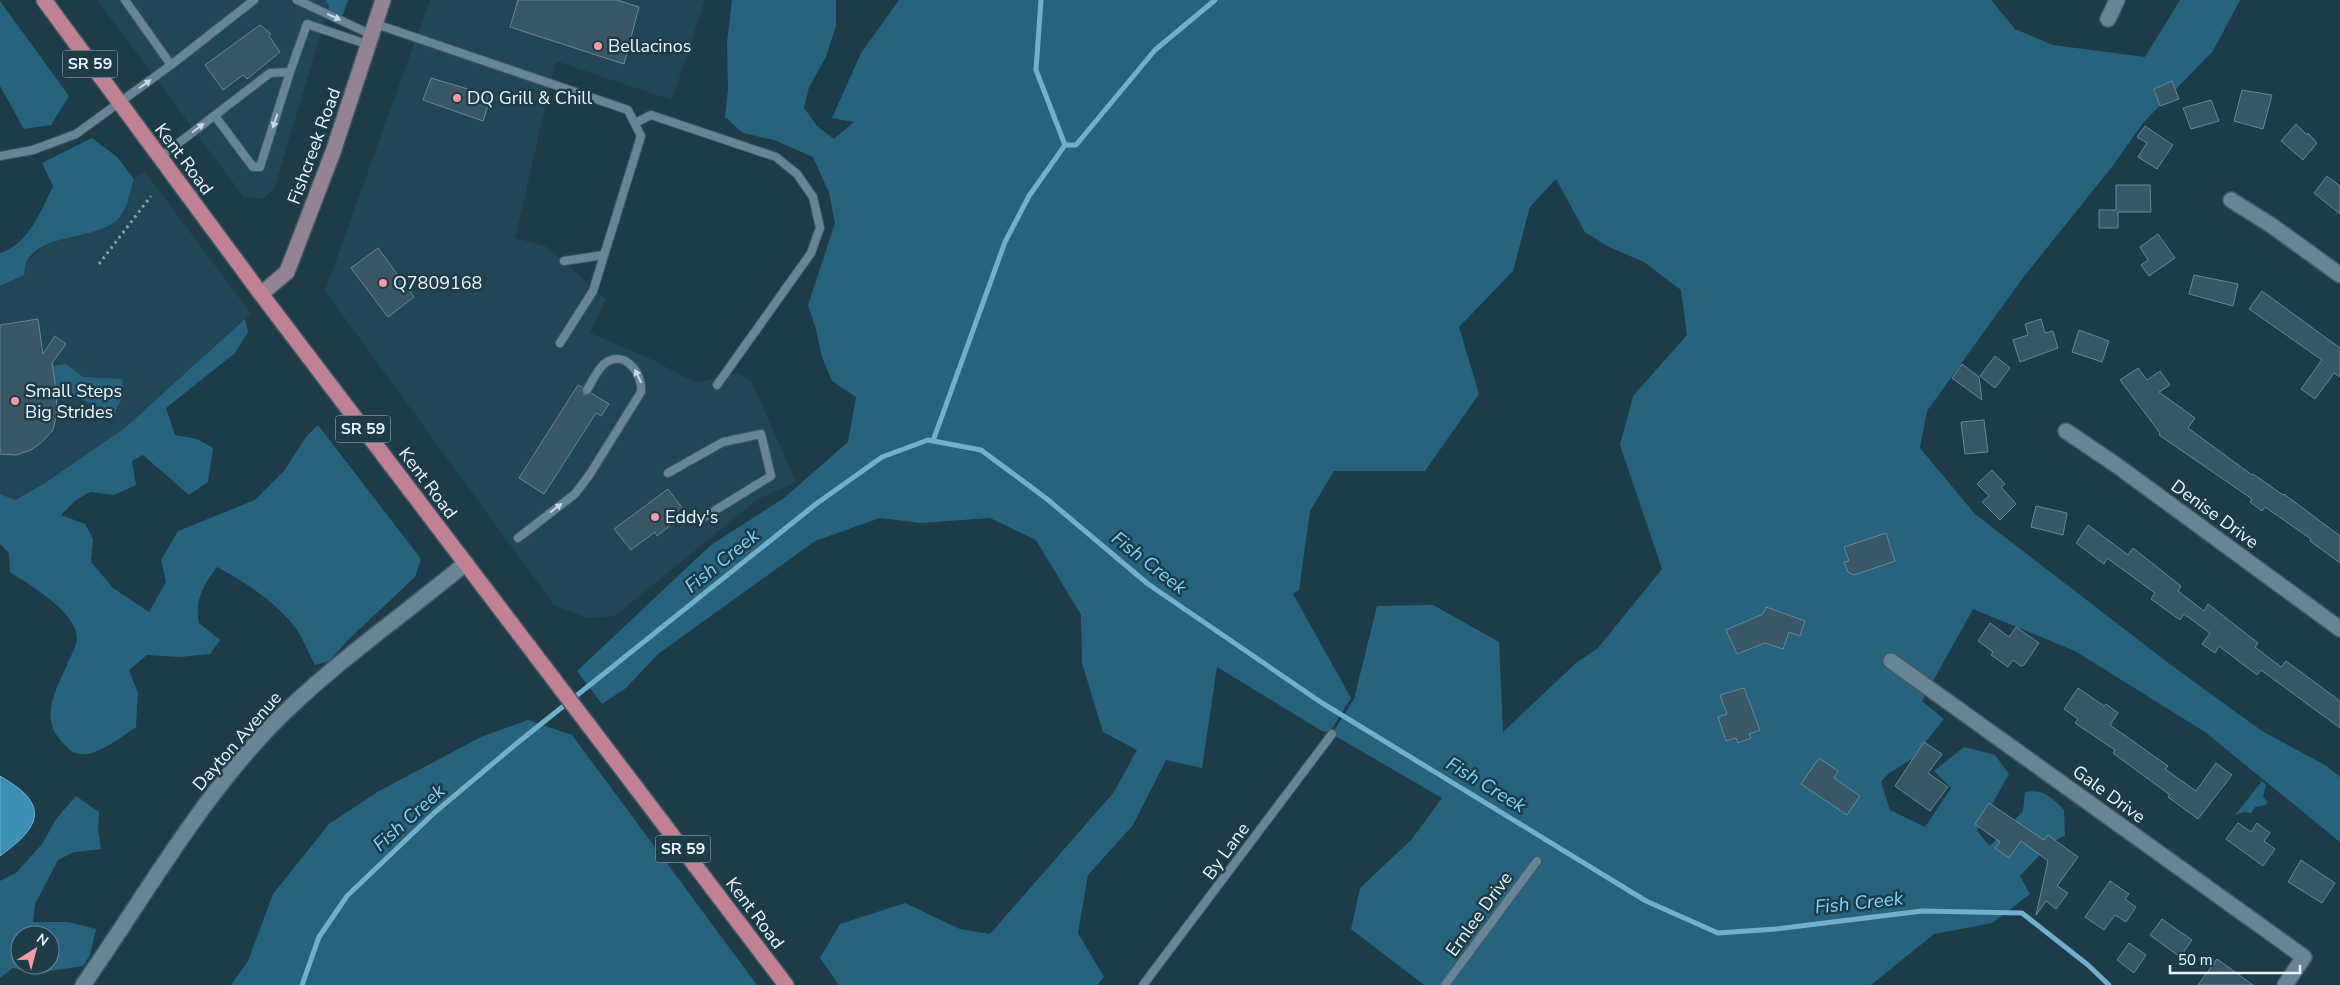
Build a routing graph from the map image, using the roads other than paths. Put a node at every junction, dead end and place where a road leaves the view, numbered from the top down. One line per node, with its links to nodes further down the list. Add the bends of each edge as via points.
1 (125, 0): 9 (lane)
2 (254, 0): 9 (lane)
3 (296, 0): 8 (lane, one-way to 8)
4 (383, 0): 8 (main road, Fishcreek Road)
5 (2118, 0): 7 (street)
6 (49, 3): 11 (main road, Kent Road / SR 59)
7 (2108, 19)
8 (372, 34): 10 (lane, via 307,24); 13 (lane, via 628,110); 20 (main road, Fishcreek Road, via 333,152 286,272)
9 (171, 65): 11 (lane, one-way to 9)
10 (290, 72): 12 (lane, via 270,74); 12 (lane, one-way to 12, via 260,167 253,166)
11 (118, 103): 14 (lane, via 76,134 33,150); 15 (main road, Kent Road / SR 59)
12 (215, 116): 15 (lane, one-way to 12)
13 (635, 123): 17 (lane, via 641,136); 22 (lane, via 651,115 776,157 797,174 813,197 820,228 811,253)
14 (0, 156)
15 (160, 158): 20 (main road, Kent Road / SR 59)
16 (2231, 200): 19 (street)
17 (604, 255): 18 (lane); 21 (lane, via 593,291)
18 (564, 261)
19 (2340, 275)
20 (261, 294): 28 (main road, Kent Road / SR 59)
21 (560, 343)
22 (717, 385)
23 (586, 390): 27 (lane, one-way to 23, via 575,494 641,392 642,382 638,371 630,364 613,360 605,363)
24 (2066, 431): 29 (street, Denise Drive)
25 (668, 473): 26 (lane, via 723,442 761,434 771,476)
26 (701, 519)
27 (518, 538)
28 (466, 563): 33 (street, Dayton Avenue, via 326,675 268,730 200,812); 34 (main road, Kent Road / SR 59)
29 (2340, 629)
30 (1891, 661): 37 (street, Gale Drive, via 2304,957)
31 (1332, 734): 35 (lane, By Lane)
32 (1536, 861): 36 (lane, Ernlee Drive)
33 (83, 985)
34 (786, 985)
35 (1143, 985)
36 (1446, 985)
37 (2284, 985)

